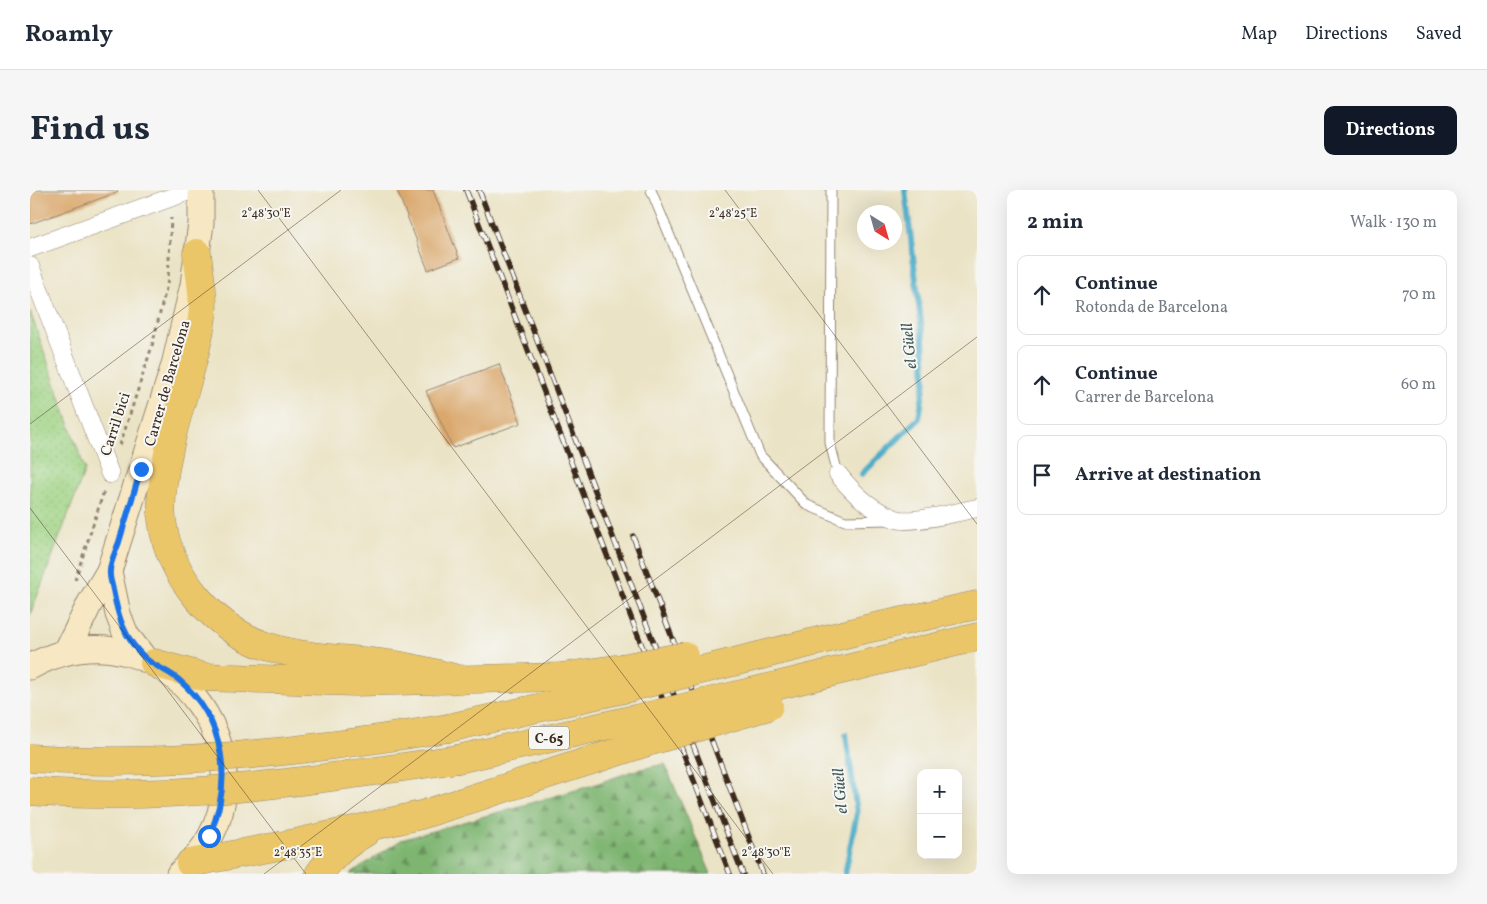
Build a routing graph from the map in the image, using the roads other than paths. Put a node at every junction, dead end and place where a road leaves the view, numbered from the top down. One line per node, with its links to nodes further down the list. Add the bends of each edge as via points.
1 (192, 190): 5 (street)
2 (201, 190): 6 (main road, Carrer de Barcelona)
3 (651, 190): 11 (lane, via 760,455 807,505 845,521)
4 (831, 190): 9 (lane, via 830,443)
5 (30, 248)
6 (197, 254): 12 (main road, Carrer de Barcelona, via 194,285 174,365); 19 (highway, via 202,316 168,450 163,489 162,521 174,561 185,582 224,624 269,647 319,657 389,664)
7 (30, 266): 8 (street)
8 (110, 474)
9 (838, 474): 11 (street, via 856,495)
10 (977, 508): 11 (street)
11 (897, 520)
12 (110, 571): 15 (main road, Carrer de Barcelona); 16 (main road, Carrer de Barcelona, via 118,614 126,635)
13 (977, 605): 18 (highway, C-65, bridge)
14 (977, 637): 20 (highway, C-65, bridge)
15 (66, 652): 16 (main road, via 107,650); 17 (main road)
16 (150, 661): 19 (highway, via 204,677 355,682); 24 (main road, via 180,681 198,700 212,724 222,759 224,776 220,807 209,836)
17 (30, 667)
18 (625, 678): 19 (highway); 21 (highway, C-65, bridge, via 448,728 350,744 236,756 145,761)
19 (462, 680)
20 (645, 730): 22 (highway, C-65, bridge, via 246,787 66,794); 23 (highway, via 421,814)
21 (30, 758)
22 (30, 790)
23 (378, 824): 24 (highway); 25 (highway, via 344,844)
24 (186, 870)
25 (319, 874)

